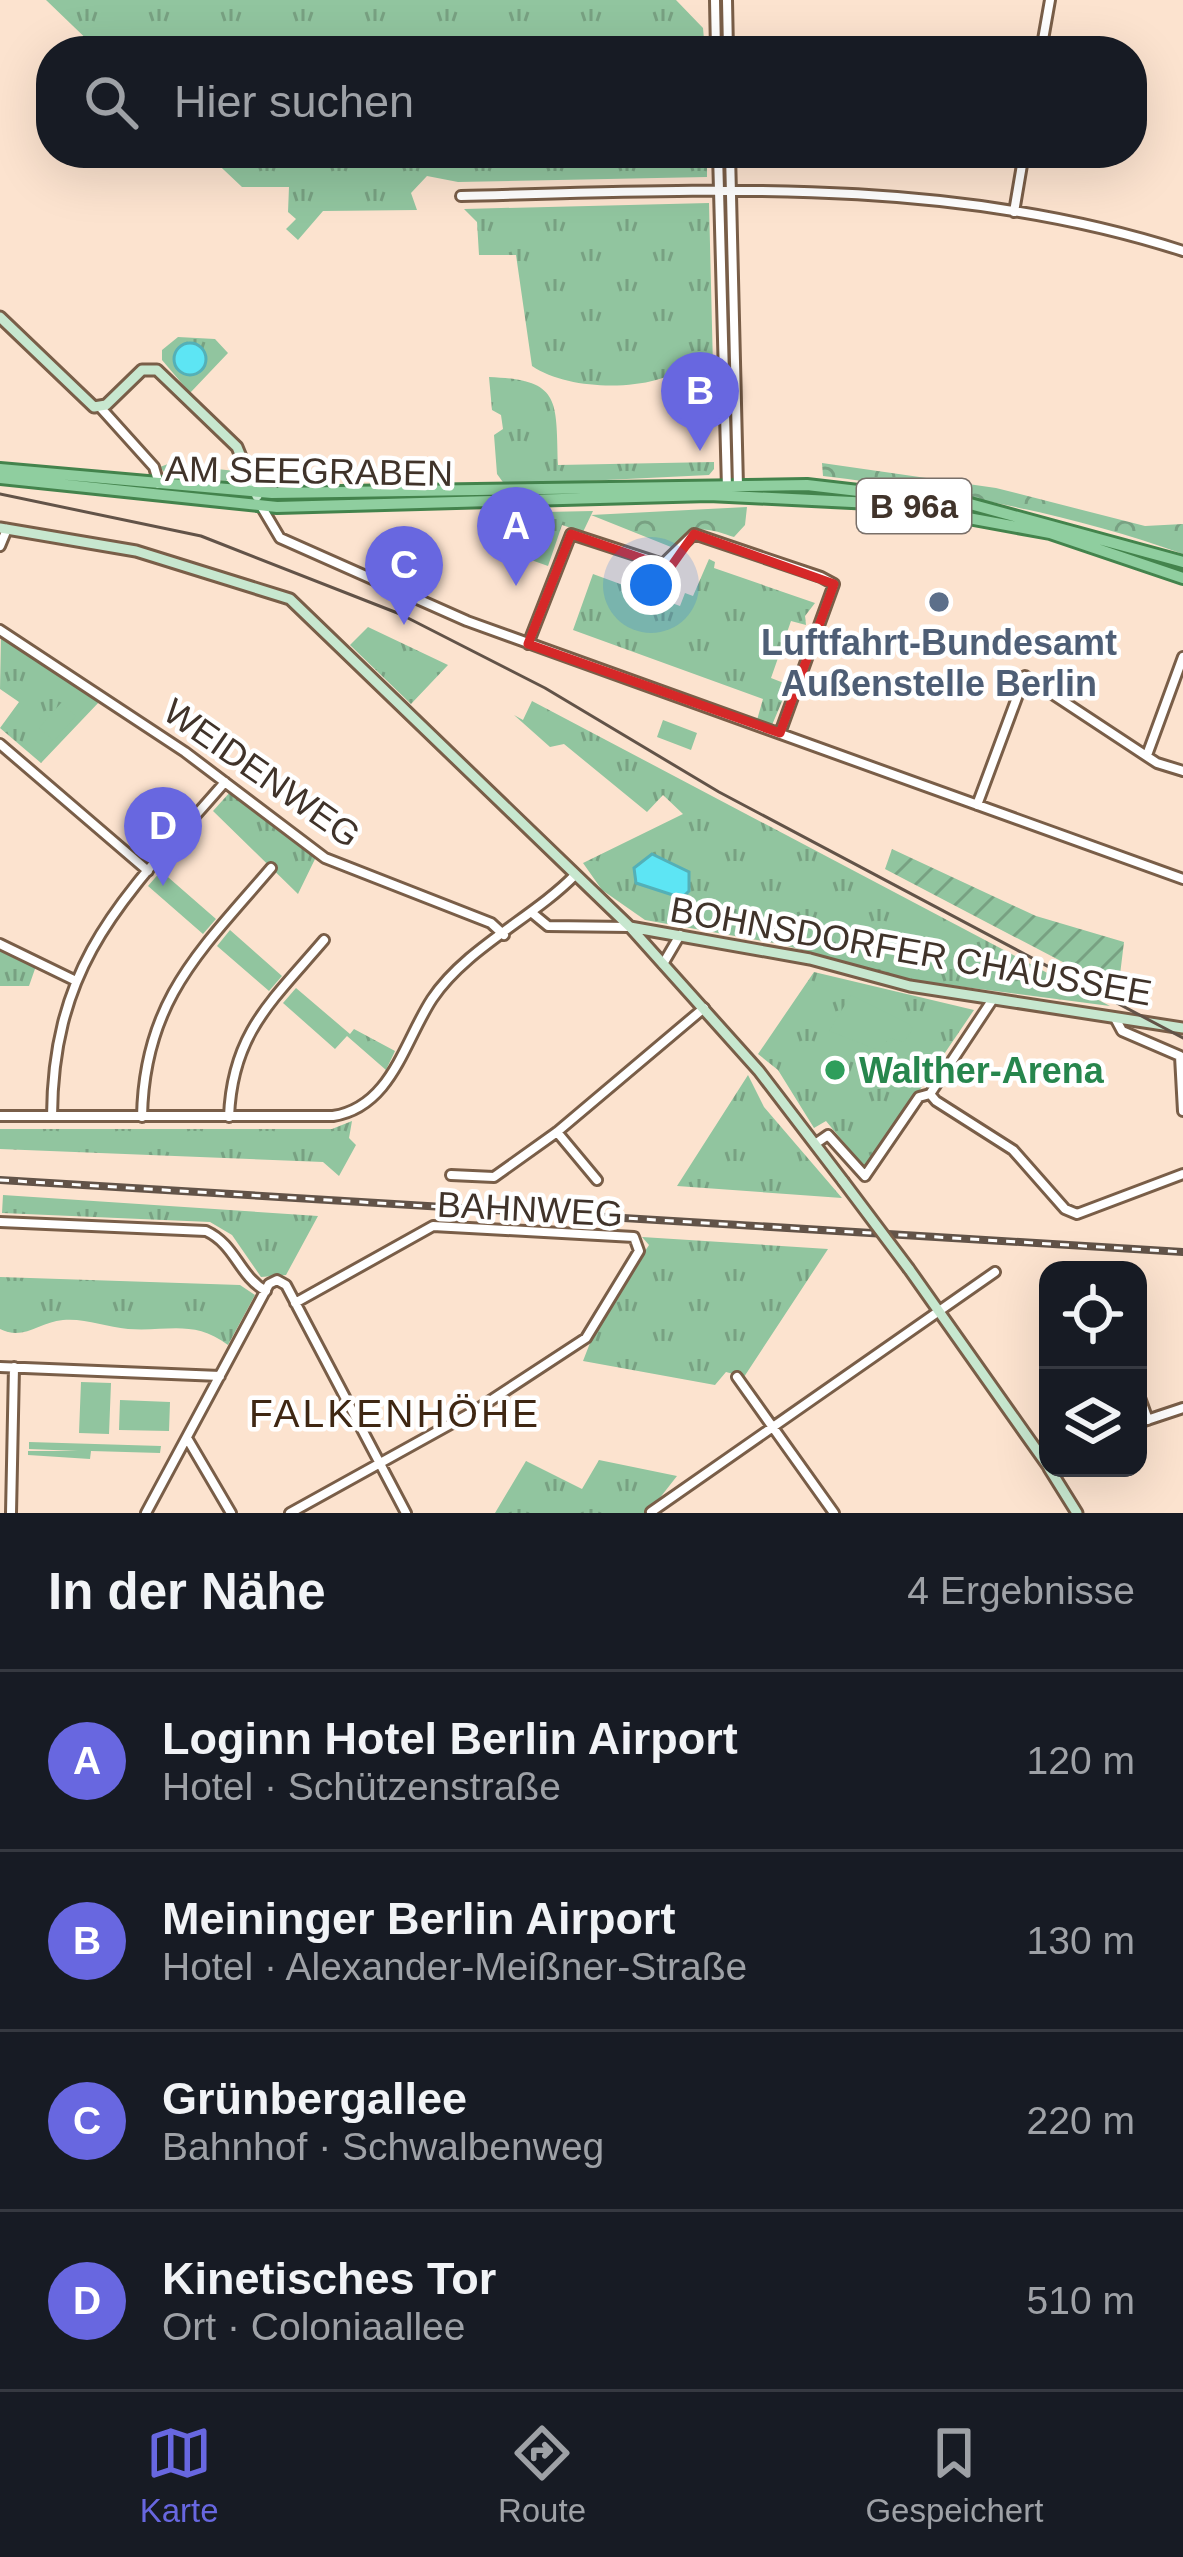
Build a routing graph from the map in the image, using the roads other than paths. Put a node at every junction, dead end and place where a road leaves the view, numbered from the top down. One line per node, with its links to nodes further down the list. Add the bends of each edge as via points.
1 (715, 0): 4 (street)
2 (727, 0): 5 (street)
3 (1050, 0): 6 (street)
4 (716, 36)
5 (728, 36)
6 (1044, 36)
7 (718, 168): 11 (street)
8 (730, 168): 10 (street)
9 (1021, 168): 13 (street)
10 (730, 188): 11 (street); 13 (street, via 921,197); 20 (street)
11 (718, 189): 12 (street); 20 (street)
12 (461, 196)
13 (1014, 212): 14 (street)
14 (1183, 251)
15 (0, 317): 16 (street)
16 (100, 407): 19 (street); 21 (street, via 142,370 157,370 237,447)
17 (0, 469): 19 (main road, AM SEEGRABEN / B 96a)
18 (0, 478): 22 (main road, AM SEEGRABEN / B 96a)
19 (159, 482): 21 (main road, AM SEEGRABEN / B 96a)
20 (732, 489): 21 (main road, AM SEEGRABEN / B 96a); 22 (main road, AM SEEGRABEN / B 96a); 25 (main road, AM SEEGRABEN / B 96a, via 970,504); 26 (main road, AM SEEGRABEN / B 96a, via 977,516 1105,548)
21 (256, 492): 22 (street)
22 (261, 506): 28 (street, via 274,534 296,547)
23 (4, 529): 24 (street); 38 (street, via 136,551 290,599)
24 (0, 546)
25 (1183, 562)
26 (1183, 578)
27 (0, 630): 34 (street, WEIDENWEG)
28 (529, 644): 30 (street); 30 (street, via 571,534 663,564 694,534 834,584)
29 (1183, 657): 32 (street)
30 (780, 733): 35 (street)
31 (0, 744): 37 (street)
32 (1147, 755): 33 (street); 35 (street, via 1028,675)
33 (1183, 771)
34 (225, 782): 37 (street); 42 (street, WEIDENWEG, via 325,858 491,922)
35 (977, 805): 39 (street)
36 (271, 868): 56 (street, via 167,998 146,1054)
37 (148, 872): 47 (street, via 109,918)
38 (575, 875): 40 (street); 41 (street)
39 (1183, 879)
40 (531, 913): 41 (street, via 548,926); 42 (street)
41 (630, 927): 43 (street, BOHNSDORFER CHAUSSEE); 46 (street)
42 (504, 935): 57 (street, via 443,986 381,1090 346,1114)
43 (680, 935): 46 (street); 48 (street, BOHNSDORFER CHAUSSEE)
44 (324, 940): 57 (street, via 243,1040)
45 (0, 944): 47 (street)
46 (663, 964): 49 (street)
47 (74, 980): 55 (street, via 56,1047)
48 (993, 999): 50 (street, BOHNSDORFER CHAUSSEE); 52 (street)
49 (704, 1008): 58 (street); 59 (street)
50 (1115, 1018): 51 (street, BOHNSDORFER CHAUSSEE); 53 (street, via 1122,1031 1180,1056)
51 (1183, 1028)
52 (930, 1094): 59 (street, via 919,1097 865,1176 828,1135); 60 (street, via 997,1136 1077,1214)
53 (1183, 1111)
54 (0, 1116): 55 (street)
55 (52, 1116): 56 (street)
56 (142, 1117): 57 (street)
57 (229, 1117)
58 (557, 1132): 61 (street, via 494,1177); 62 (street)
59 (815, 1144): 67 (street, bridge)
60 (1183, 1174)
61 (451, 1175)
62 (597, 1180)
63 (0, 1222): 65 (street, via 206,1231 230,1247 249,1282)
64 (994, 1272): 67 (street)
65 (268, 1288): 66 (street, via 281,1282); 70 (street)
66 (295, 1303): 77 (street); 77 (street, BAHNWEG, via 433,1226 638,1242 586,1338)
67 (941, 1311): 74 (street); 76 (street)
68 (0, 1367): 69 (street)
69 (14, 1367): 70 (street); 80 (street)
70 (220, 1376): 75 (street)
71 (737, 1377): 74 (street)
72 (1183, 1408): 73 (street)
73 (1147, 1421)
74 (774, 1428): 79 (street); 85 (street)
75 (187, 1438): 81 (street); 82 (street)
76 (1039, 1454)
77 (380, 1465): 83 (street); 84 (street)
78 (1054, 1477): 86 (street)
79 (651, 1512)
80 (11, 1513)
81 (146, 1513)
82 (231, 1513)
83 (290, 1513)
84 (406, 1513)
85 (834, 1513)
86 (1077, 1513)

